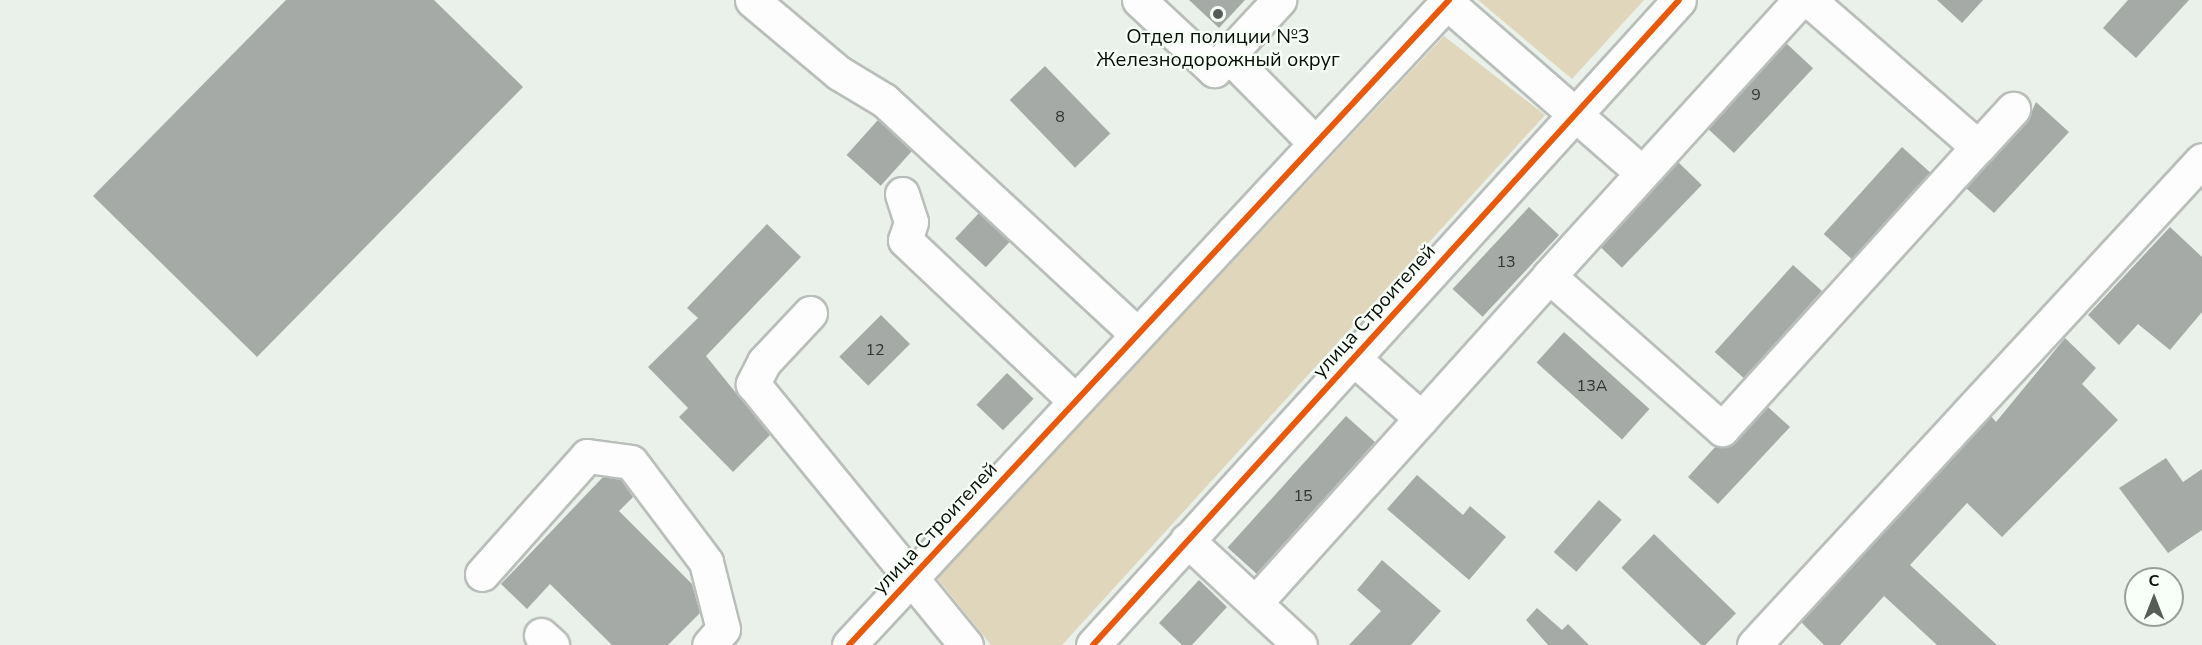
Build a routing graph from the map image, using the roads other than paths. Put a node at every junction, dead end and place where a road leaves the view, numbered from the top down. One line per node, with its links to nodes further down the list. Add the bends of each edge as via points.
1 (752, 0): 18 (street, via 839,73 884,100)
2 (1139, 0): 8 (street, via 1214,70)
3 (1279, 0): 8 (street)
4 (1679, 0): 10 (street, улица Строителей)
5 (1800, 0): 14 (street)
6 (1809, 0): 12 (street)
7 (1447, 1): 10 (street); 11 (street, улица Строителей)
8 (1228, 55): 11 (street)
9 (2013, 109): 12 (street)
10 (1575, 114): 14 (street); 19 (street, улица Строителей)
11 (1315, 143): 18 (street, улица Строителей)
12 (1978, 147): 16 (street, via 1722,429)
13 (2202, 160): 26 (street)
14 (1642, 173): 16 (street)
15 (902, 194): 20 (street, via 911,222 904,240)
16 (1549, 276): 21 (street)
17 (810, 313): 24 (street, via 764,362 753,384)
18 (1137, 334): 20 (street, улица Строителей)
19 (1353, 358): 21 (street); 22 (street, улица Строителей)
20 (1075, 401): 24 (street, улица Строителей)
21 (1421, 418): 25 (street)
22 (1187, 540): 25 (street); 30 (street, улица Строителей)
23 (482, 574): 27 (street, via 587,456 631,462 706,562 723,630)
24 (911, 577): 28 (street, улица Строителей); 29 (street, улица Строителей)
25 (1255, 603): 31 (street)
26 (1760, 643)
27 (709, 645)
28 (849, 645)
29 (966, 645)
30 (1092, 645)
31 (1300, 645)

